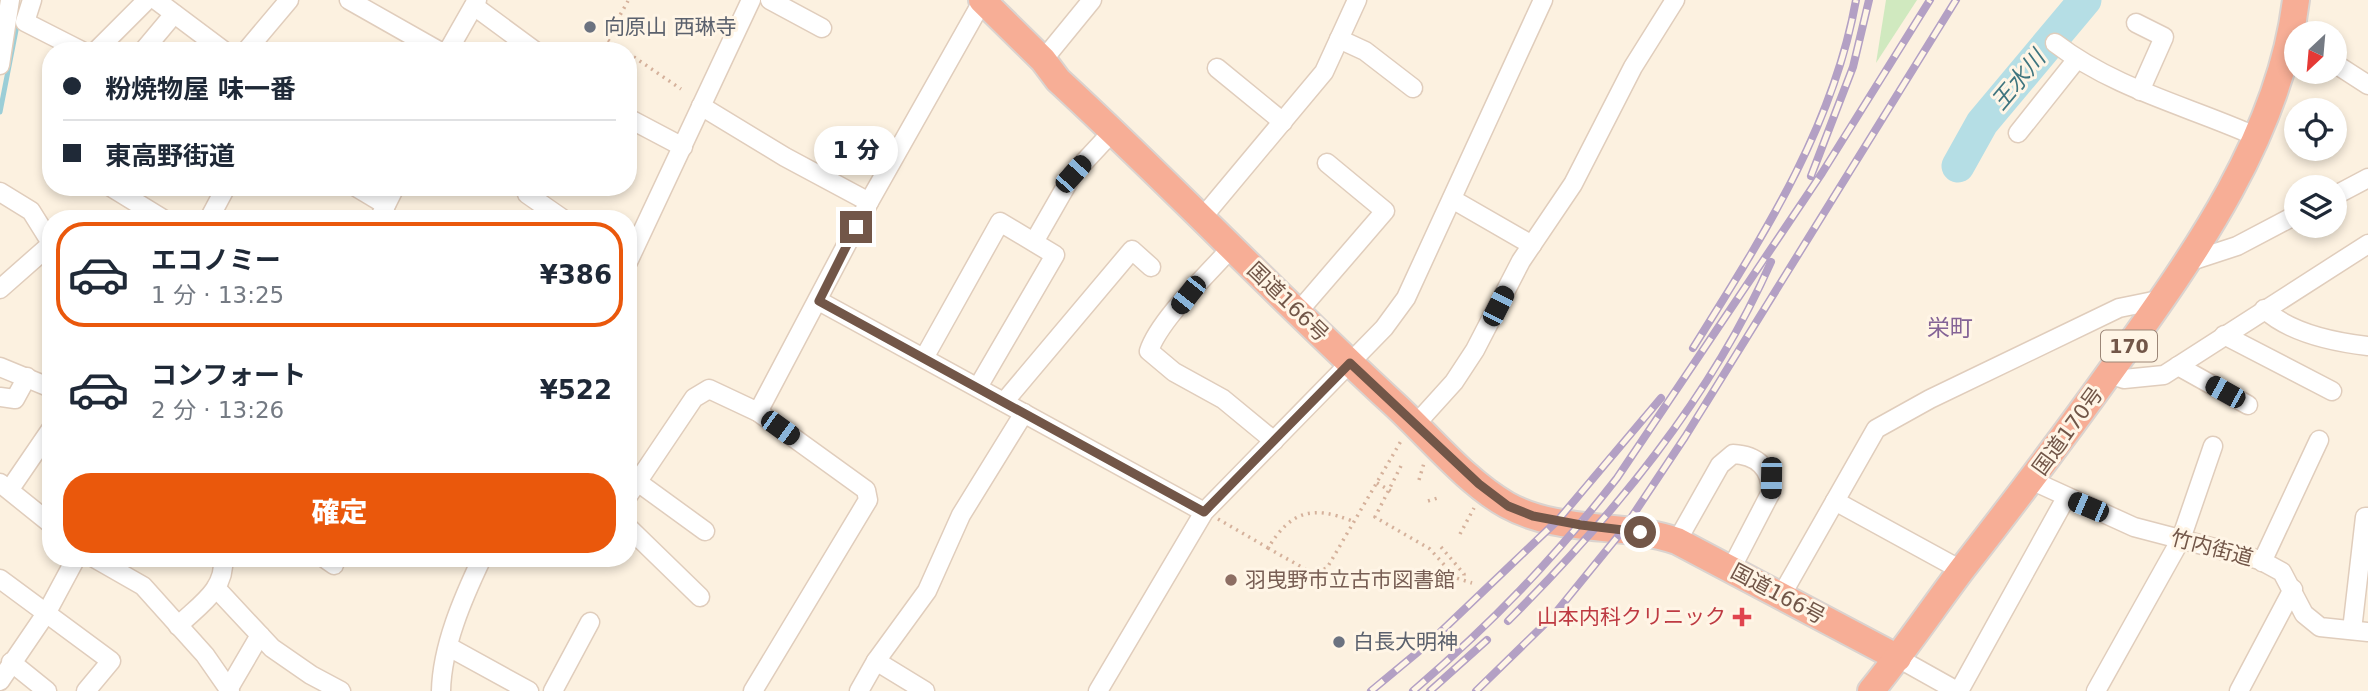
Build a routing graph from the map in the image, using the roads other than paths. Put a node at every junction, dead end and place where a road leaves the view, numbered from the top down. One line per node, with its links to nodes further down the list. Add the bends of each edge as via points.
1 (10, 0): 32 (street)
2 (32, 0): 21 (street, via 25,22)
3 (146, 0): 22 (street)
4 (156, 0): 16 (street)
5 (289, 0): 25 (street)
6 (349, 0): 26 (street)
7 (751, 0): 39 (street)
8 (770, 0): 19 (street)
9 (983, 0): 31 (highway, 国道166号); 54 (street)
10 (1092, 0): 31 (street)
11 (1357, 0): 20 (street)
12 (1543, 0): 53 (street)
13 (1675, 0): 64 (street, via 1633,67 1573,184)
14 (2296, 0): 17 (highway, 国道170号 / 170)
15 (475, 3): 27 (street); 28 (street)
16 (174, 13): 23 (street); 24 (street)
17 (2295, 21)
18 (2136, 23): 38 (street, via 2164,37)
19 (822, 28)
20 (1339, 39): 37 (street, via 1365,51); 40 (street, via 1324,72)
21 (64, 42)
22 (105, 42)
23 (150, 42)
24 (212, 42)
25 (254, 42)
26 (423, 42)
27 (453, 42)
28 (524, 42)
29 (2055, 43): 30 (street)
30 (2077, 59): 38 (street); 43 (street)
31 (1043, 60): 42 (highway, 国道166号)
32 (0, 65)
33 (2284, 67): 44 (highway, 国道170号 / 170)
34 (1217, 68): 40 (street)
35 (2347, 71): 36 (street)
36 (2368, 85)
37 (1413, 88)
38 (2140, 91): 44 (street)
39 (701, 106): 45 (street); 54 (street)
40 (1283, 122): 58 (street)
41 (637, 123): 45 (street)
42 (1113, 131): 58 (highway, 国道166号); 61 (street, via 1073,174)
43 (2018, 133)
44 (2255, 136): 67 (highway, 国道170号 / 170)
45 (682, 147): 62 (street)
46 (1327, 163): 73 (street, via 1385,211)
47 (2368, 178): 48 (street)
48 (2347, 188)
49 (0, 192): 60 (street, via 31,211)
50 (126, 196): 55 (street)
51 (366, 196): 56 (street)
52 (530, 196): 57 (street)
53 (1452, 199): 64 (street); 77 (street, via 1405,299)
54 (869, 202): 71 (street)
55 (148, 210)
56 (381, 210)
57 (550, 210)
58 (1202, 218): 65 (highway, 国道166号)
59 (2284, 221): 67 (street, via 2237,246)
60 (42, 229)
61 (1034, 242): 76 (street, via 1000,222); 83 (street, via 1055,255)
62 (637, 243)
63 (2368, 244): 72 (street)
64 (1532, 245): 90 (street, via 1475,351)
65 (1231, 248): 73 (highway, 国道166号); 93 (street, via 1188,295 1149,351 1174,372 1223,399)
66 (42, 252): 69 (street)
67 (2185, 262): 70 (highway, 国道170号 / 170)
68 (1151, 267): 86 (street, via 1132,250)
69 (0, 289)
70 (2163, 299): 80 (highway, 国道170号 / 170); 99 (street, via 2119,308 1877,429)
71 (819, 301): 76 (street); 88 (street)
72 (2264, 309): 74 (street); 75 (street, via 2277,321 2299,330)
73 (1298, 312): 77 (highway, 国道166号)
74 (2224, 335): 78 (street); 84 (street)
75 (2368, 346)
76 (924, 358): 83 (street)
77 (1350, 363): 90 (highway, 国道166号); 93 (street)
78 (2178, 366): 80 (street, via 2164,375 2124,379); 87 (street)
79 (0, 367): 81 (street)
80 (2109, 374): 95 (highway, 国道170号 / 170)
81 (27, 377): 82 (street); 85 (street, via 15,400)
82 (42, 384)
83 (978, 387): 86 (street)
84 (2332, 391)
85 (0, 397)
86 (1004, 402): 89 (street)
87 (2248, 405)
88 (758, 412): 96 (street, via 709,389 694,398); 138 (street, via 866,491 868,500)
89 (1024, 413): 101 (street); 127 (street, via 961,515 927,591)
90 (1416, 424): 107 (highway, 国道166号, via 1492,495 1521,511)
91 (42, 440): 97 (street)
92 (2319, 440): 108 (street)
93 (1274, 441): 101 (street)
94 (2213, 446): 106 (street)
95 (2033, 481): 100 (street, 竹内街道); 114 (highway, 国道170号 / 170)
96 (637, 484)
97 (5, 486): 102 (street)
98 (637, 491): 104 (street)
99 (1835, 501): 114 (street); 118 (street)
100 (2064, 501): 106 (street, 竹内街道); 142 (street)
101 (1204, 512): 140 (street)
102 (42, 517)
103 (2368, 517): 123 (street)
104 (705, 531)
105 (637, 536): 119 (street)
106 (2181, 539): 108 (street, 竹内街道); 143 (street)
107 (1677, 541): 113 (highway, 国道166号); 113 (street, via 1720,465 1733,454 1745,454 1763,464 1771,478 1771,492)
108 (2262, 562): 117 (street, 竹内街道, via 2282,572)
109 (71, 567): 120 (street)
110 (110, 567): 122 (street, via 143,586)
111 (224, 567): 116 (street)
112 (478, 567): 125 (street)
113 (1731, 569): 118 (highway, 国道166号)
114 (1962, 570): 126 (highway, 国道170号 / 170)
115 (0, 579): 120 (street)
116 (216, 588): 122 (street); 124 (street)
117 (2293, 589): 123 (street, 竹内街道, via 2304,614 2320,627); 144 (street)
118 (1781, 596): 126 (highway, 国道166号)
119 (700, 597)
120 (47, 612): 128 (street); 133 (street, via 111,661)
121 (590, 622): 137 (street)
122 (178, 626): 131 (street)
123 (2360, 631)
124 (260, 635): 131 (street); 134 (street, via 311,675)
125 (449, 647): 135 (street); 136 (street)
126 (1898, 658): 141 (highway, 国道170号 / 170); 142 (street)
127 (876, 661): 130 (street); 139 (street)
128 (11, 662): 129 (street); 132 (street)
129 (0, 681)
130 (915, 689)
131 (229, 690)
132 (47, 691)
133 (86, 691)
134 (341, 691)
135 (441, 691)
136 (529, 691)
137 (553, 691)
138 (753, 691)
139 (859, 691)
140 (1098, 691)
141 (1871, 691)
142 (1958, 691)
143 (2096, 691)
144 (2239, 691)

